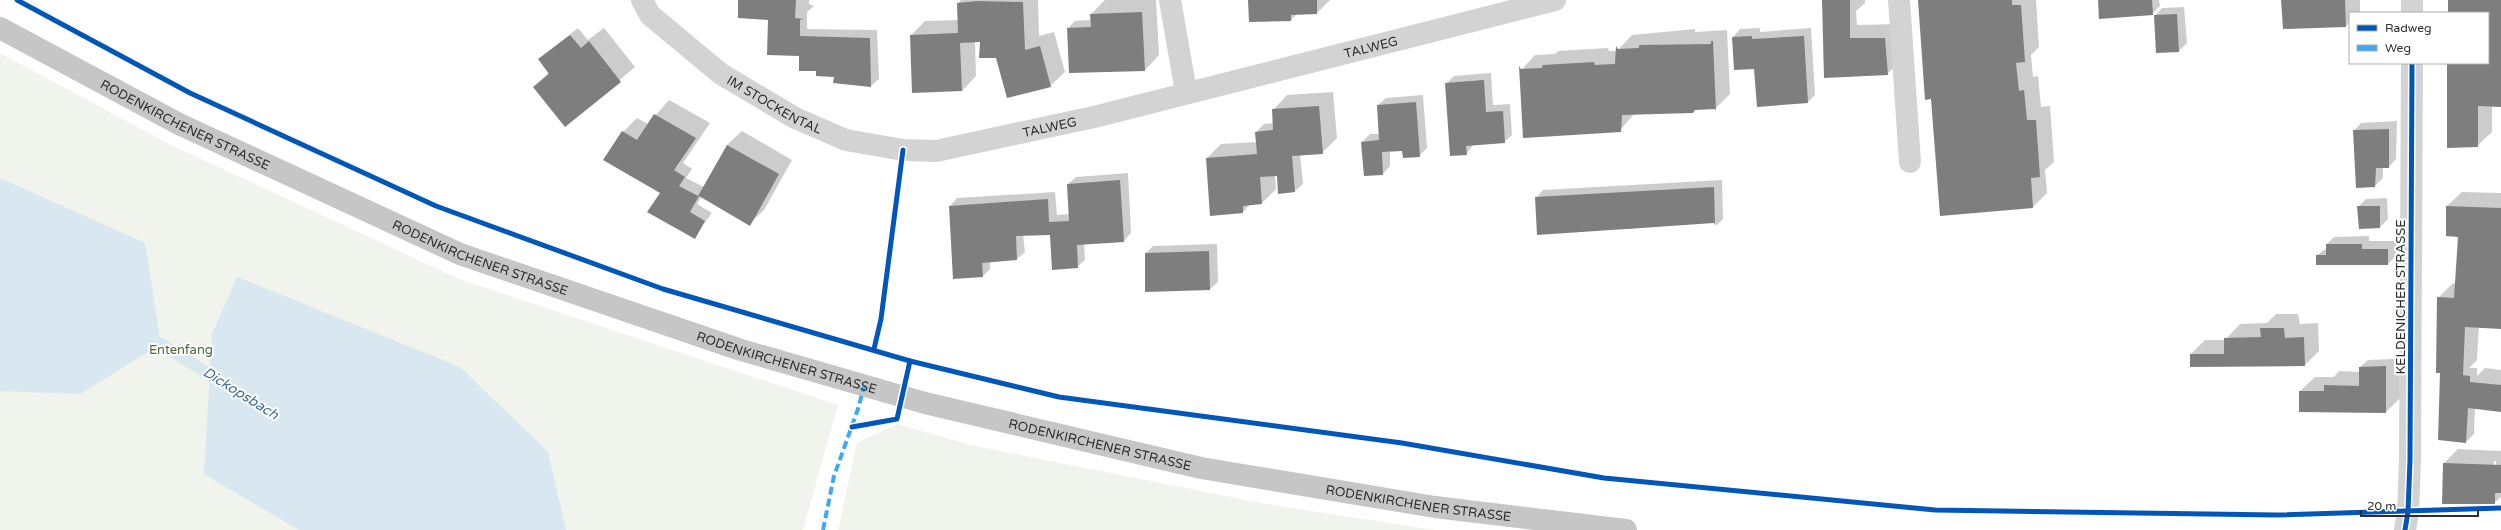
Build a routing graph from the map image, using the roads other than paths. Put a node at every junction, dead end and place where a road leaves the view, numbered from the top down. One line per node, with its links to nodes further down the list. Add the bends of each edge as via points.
1 (642, 0): 10 (street, IM STOCKENTAL, via 650,15 721,74 795,118 846,140 903,150)
2 (1170, 0): 9 (street)
3 (1555, 0): 9 (street, TALWEG)
4 (1899, 0): 11 (street)
5 (2412, 0): 6 (street)
6 (2412, 12)
7 (0, 28): 12 (main road, RODENKIRCHENER STRASSE, via 179,124 460,254 741,350 925,403 1201,468 1435,507)
8 (2412, 64): 13 (street, KELDENICHER STRASSE, via 2410,460)
9 (1186, 92): 10 (street, TALWEG, via 1094,117)
10 (936, 150)
11 (1910, 162)
12 (1626, 530)
13 (2405, 530)

